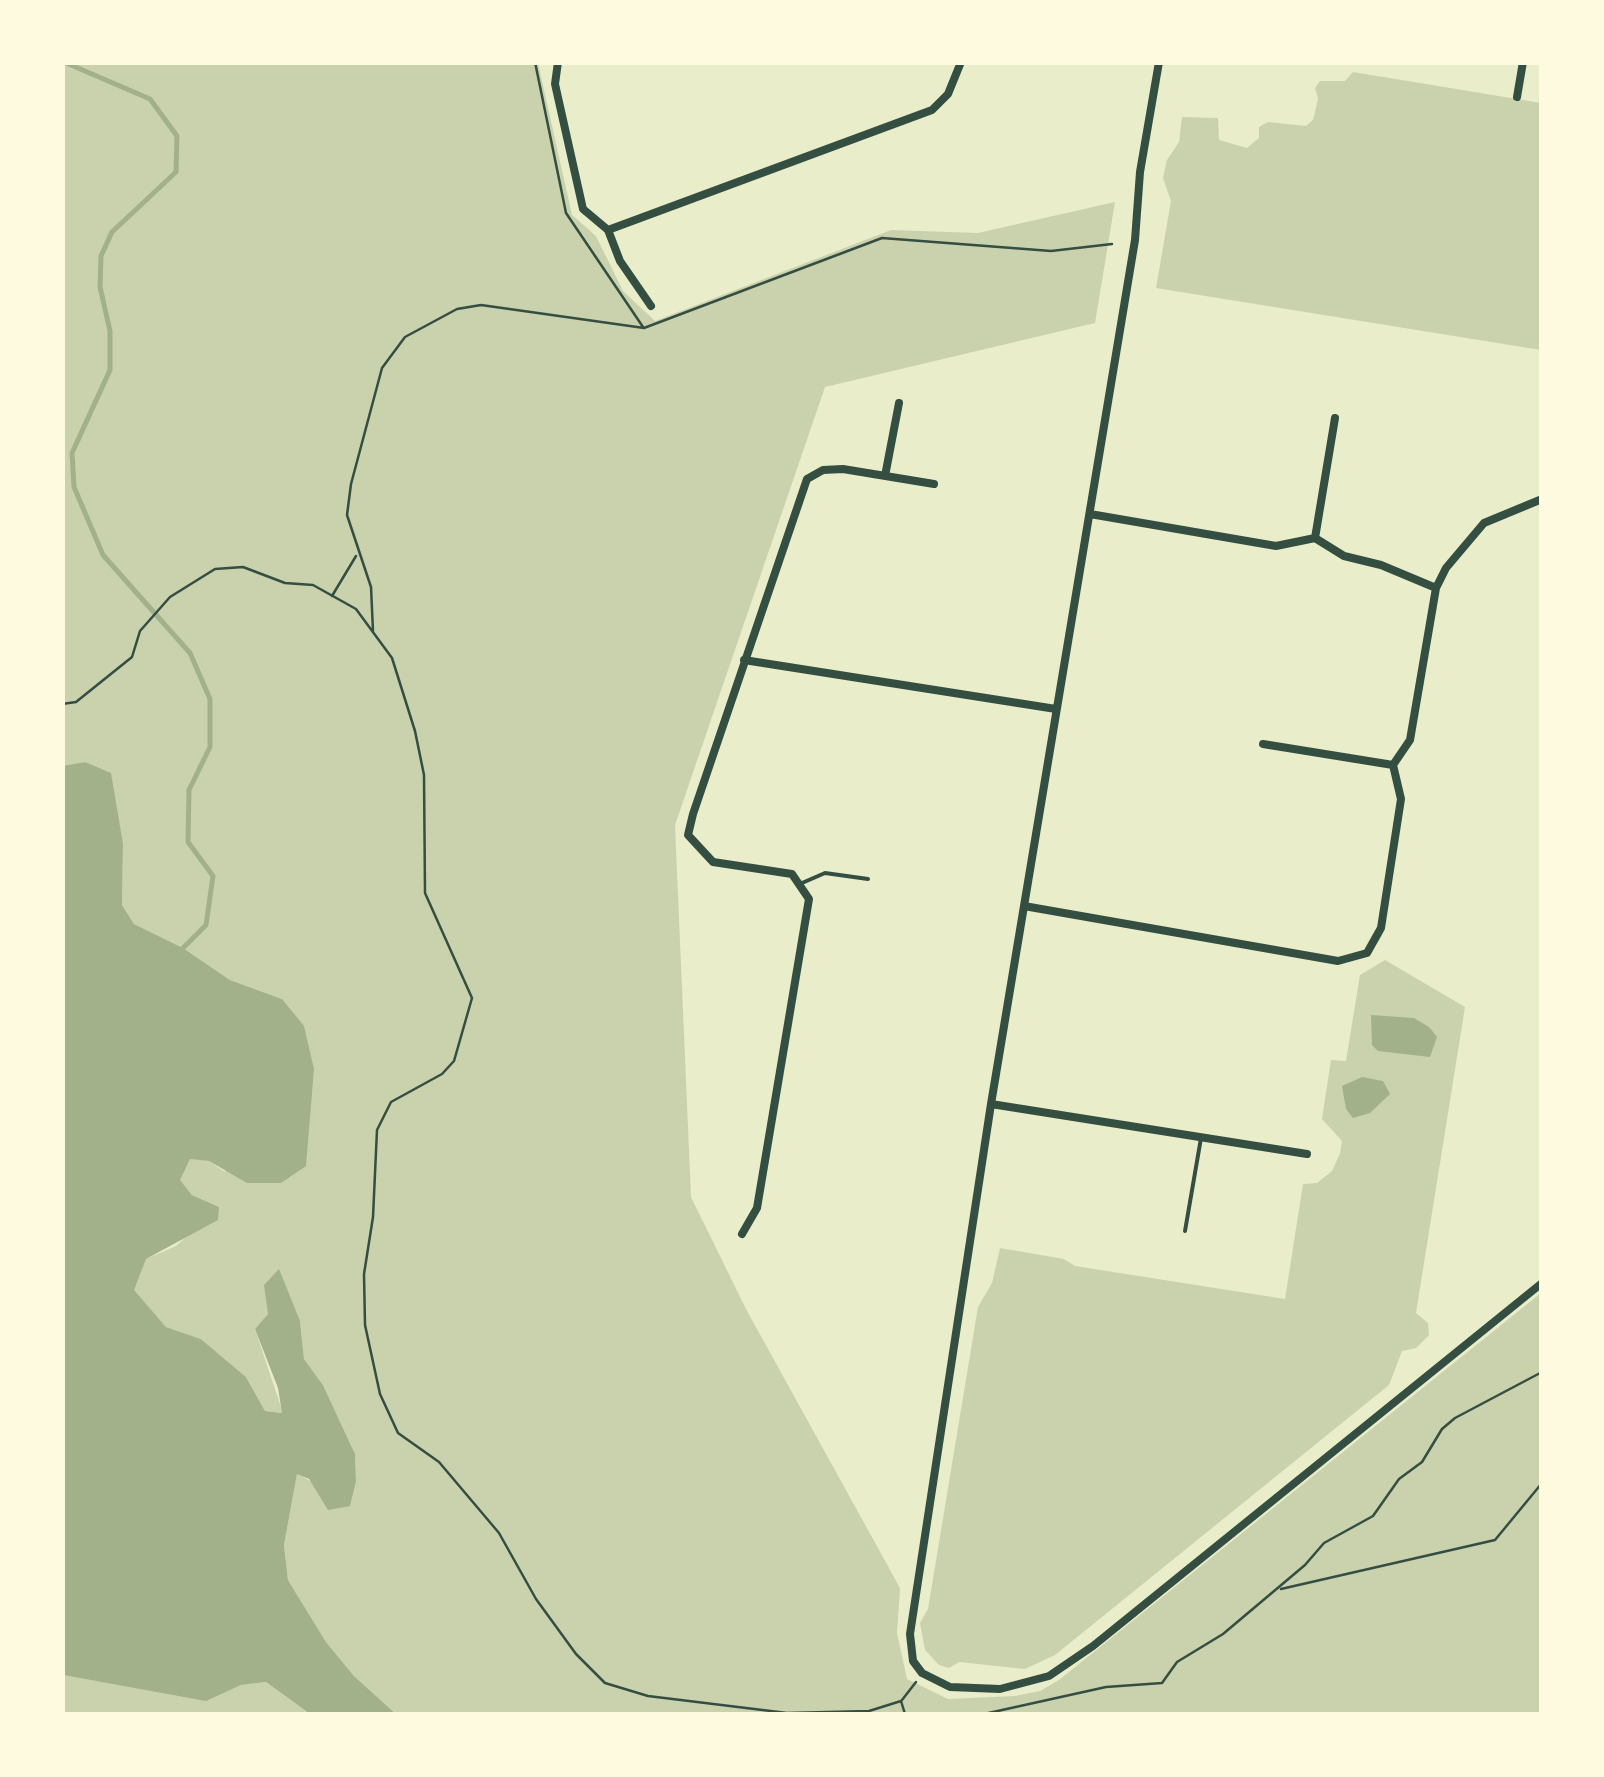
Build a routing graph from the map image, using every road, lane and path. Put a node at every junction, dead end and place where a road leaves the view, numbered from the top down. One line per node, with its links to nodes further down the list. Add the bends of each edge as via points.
1 (558, 62): 6 (street, via 555,84 584,209)
2 (960, 62): 6 (street, via 948,94 932,110)
3 (1159, 62): 14 (street)
4 (1523, 62): 5 (street)
5 (1518, 98)
6 (608, 230): 8 (street)
7 (1112, 244): 16 (path, via 1051,251 882,238 644,328 482,305 457,310 405,337 382,368 349,500)
8 (651, 306)
9 (899, 403): 11 (street)
10 (1336, 418): 15 (street)
11 (886, 476): 12 (street); 20 (street, via 843,469 807,479)
12 (934, 484)
13 (1542, 499): 17 (street, via 1484,523)
14 (1090, 514): 15 (street, via 1276,546); 22 (street)
15 (1315, 538): 17 (street, via 1344,556)
16 (357, 554): 18 (path); 19 (path, via 371,586)
17 (1436, 588): 24 (street, via 1410,740)
18 (332, 596): 19 (path, via 356,609); 21 (path, via 314,585 244,568 215,569 170,597 140,631 132,657 76,702)
19 (373, 633): 39 (path, via 392,658 424,775 426,893 472,998 454,1061 391,1102 377,1130 365,1324 380,1394 398,1434 439,1462 499,1532 536,1600 605,1683 723,1707)
20 (744, 660): 22 (street); 26 (street, via 688,836 713,862 792,874)
21 (62, 704)
22 (1056, 709): 27 (street)
23 (1263, 744): 24 (street)
24 (1393, 765): 27 (street, via 1401,799 1381,928 1367,953 1338,962)
25 (868, 880): 26 (lane, via 826,873)
26 (802, 884): 32 (street, via 809,900 757,1208)
27 (1024, 906): 28 (street)
28 (992, 1104): 29 (street); 37 (street, via 910,1634 913,1661)
29 (1202, 1138): 30 (street); 31 (lane)
30 (1308, 1154)
31 (1185, 1231)
32 (742, 1234)
33 (1542, 1283): 37 (street, via 1049,1676 1000,1689 950,1687)
34 (1542, 1372): 36 (path, via 1455,1418 1373,1516 1324,1543)
35 (1542, 1483): 36 (path, via 1495,1540)
36 (1279, 1589): 41 (path, via 1208,1646 1177,1662 1162,1682)
37 (922, 1673): 38 (path)
38 (902, 1701): 39 (path); 40 (path)
39 (869, 1713)
40 (905, 1714)
41 (984, 1714)

